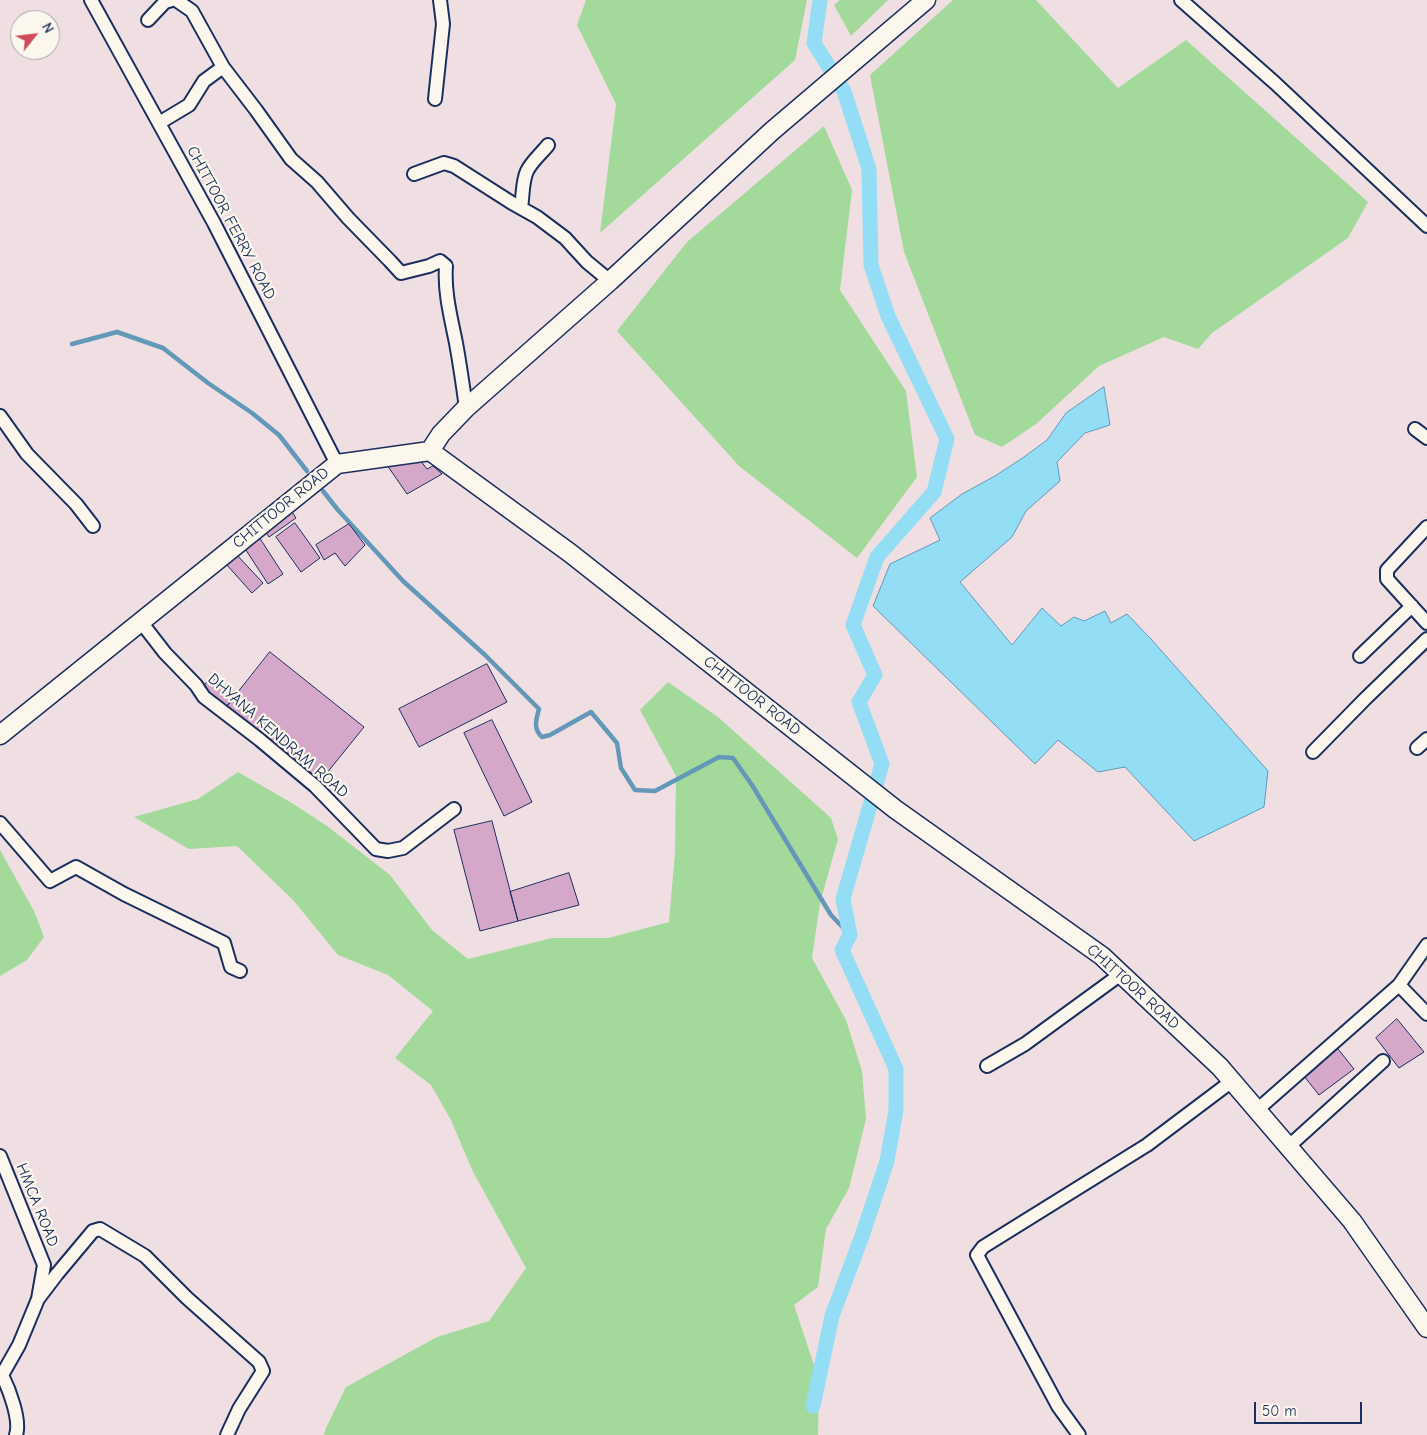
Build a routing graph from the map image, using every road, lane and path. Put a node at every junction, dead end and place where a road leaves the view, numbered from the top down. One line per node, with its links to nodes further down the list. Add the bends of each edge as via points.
1 (90, 0): 10 (street, CHITTOOR FERRY ROAD)
2 (172, 0): 7 (street, via 165,2)
3 (176, 0): 8 (street, via 192,11)
4 (440, 0): 9 (street, via 444,24)
5 (1180, 0): 14 (street, via 1275,83)
6 (923, 3): 15 (main road, via 772,131)
7 (148, 20)
8 (223, 67): 10 (street, via 204,80 189,105); 16 (street, via 291,159 317,182 401,273 440,261 446,266 445,279)
9 (435, 99)
10 (159, 124): 21 (street, CHITTOOR FERRY ROAD, via 214,223)
11 (548, 146): 13 (street, via 527,171)
12 (414, 174): 13 (street, via 444,164 454,166)
13 (521, 208): 15 (street, via 565,238)
14 (1427, 226)
15 (610, 281): 16 (main road)
16 (466, 408): 20 (main road, via 441,434)
17 (0, 416): 22 (street, via 27,454)
18 (1415, 429): 19 (street)
19 (1427, 438)
20 (430, 452): 21 (main road, CHITTOOR ROAD); 35 (main road, CHITTOOR ROAD, via 570,553 895,809 1102,956)
21 (337, 464): 25 (main road, CHITTOOR ROAD)
22 (93, 526)
23 (1427, 527): 24 (street, via 1387,570 1387,579)
24 (1412, 606): 26 (street); 28 (street)
25 (140, 622): 29 (main road, CHITTOOR ROAD); 31 (street, DHYANA KENDRAM ROAD, via 204,697 314,786 376,849 403,848)
26 (1427, 622)
27 (1427, 639): 30 (street)
28 (1360, 656)
29 (0, 735)
30 (1313, 752)
31 (454, 809)
32 (0, 823): 34 (street, via 50,881 76,867 224,942 231,967)
33 (1427, 944): 36 (street)
34 (240, 971)
35 (1121, 974): 39 (street, via 1025,1044); 40 (main road, CHITTOOR ROAD)
36 (1399, 985): 37 (street); 41 (street)
37 (1427, 1014)
38 (1383, 1061): 42 (street)
39 (987, 1066)
40 (1232, 1081): 41 (main road, CHITTOOR ROAD); 49 (street, via 1147,1145 983,1247 977,1255 1058,1406)
41 (1257, 1110): 42 (main road, CHITTOOR ROAD)
42 (1288, 1147): 45 (main road, CHITTOOR ROAD, via 1352,1221)
43 (0, 1156): 44 (street, HMCA ROAD, via 44,1265)
44 (38, 1299): 46 (street, HMCA ROAD, via 19,1345); 48 (street, via 93,1231 100,1229 146,1256 187,1298 259,1362 263,1371)
45 (1427, 1328)
46 (3, 1366): 47 (street, HMCA ROAD, via 2,1375 9,1389 18,1428)
47 (16, 1435)
48 (227, 1435)
49 (1079, 1435)

